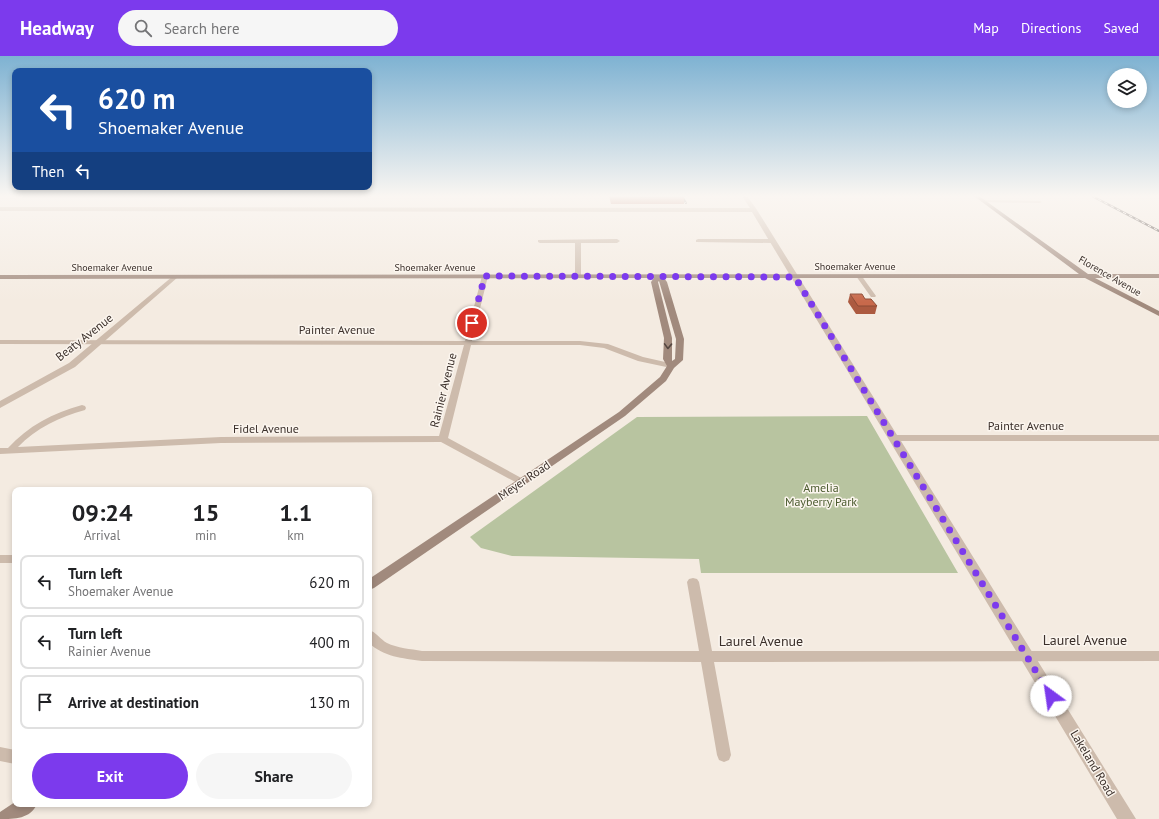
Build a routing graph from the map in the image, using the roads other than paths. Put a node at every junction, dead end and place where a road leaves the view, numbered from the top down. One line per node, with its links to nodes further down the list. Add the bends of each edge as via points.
1 (767, 232): 8 (street, Lakeland Road)
2 (1025, 232): 9 (main road, Florence Avenue)
3 (1032, 232): 10 (main road, Florence Avenue)
4 (540, 241): 5 (street)
5 (578, 241): 6 (street); 12 (street)
6 (617, 241)
7 (698, 241): 8 (street)
8 (773, 241): 20 (street, Lakeland Road)
9 (1037, 241): 10 (main road); 14 (main road, Florence Avenue)
10 (1045, 241): 15 (main road, Florence Avenue)
11 (485, 276): 12 (main road, Shoemaker Avenue); 18 (main road, Shoemaker Avenue); 28 (street, Rainier Avenue)
12 (578, 276): 19 (main road, Shoemaker Avenue)
13 (859, 276): 14 (main road, Shoemaker Avenue); 20 (main road, Shoemaker Avenue); 21 (street)
14 (1086, 276): 15 (main road, Shoemaker Avenue); 23 (main road, Florence Avenue)
15 (1096, 276): 16 (main road, Shoemaker Avenue); 22 (main road, Florence Avenue)
16 (1159, 276)
17 (0, 277): 18 (main road, Shoemaker Avenue)
18 (175, 277): 27 (street, Beaty Avenue)
19 (659, 277): 20 (main road, Shoemaker Avenue); 24 (main road, via 654,282); 25 (main road, Meyer Road, via 664,282)
20 (795, 277): 32 (street, Lakeland Road)
21 (873, 296)
22 (1159, 310)
23 (1159, 314)
24 (665, 324): 25 (main road); 29 (main road, one-way to 29, via 668,338 667,359)
25 (676, 325): 29 (main road, Meyer Road, via 680,339 680,360)
26 (0, 342): 27 (street, Painter Avenue)
27 (101, 342): 28 (street, Painter Avenue); 30 (street, Beaty Avenue, via 72,365)
28 (467, 342): 29 (street, Painter Avenue, via 588,343); 34 (street, Rainier Avenue)
29 (671, 366): 37 (main road, Meyer Road, via 663,379 641,400)
30 (0, 405)
31 (82, 408): 36 (street, via 61,414 39,425 22,437)
32 (894, 438): 33 (street, Painter Avenue); 44 (street, Lakeland Road)
33 (1159, 438)
34 (443, 439): 36 (street, Fidel Avenue, via 221,440); 37 (street, Fidel Avenue)
35 (0, 451): 36 (street, Fidel Avenue)
36 (10, 451)
37 (522, 482): 41 (main road, Meyer Road)
38 (0, 559): 39 (street)
39 (12, 559)
40 (693, 582): 43 (street)
41 (372, 583)
42 (372, 638): 43 (street, Laurel Avenue, via 392,651 422,656)
43 (706, 656): 44 (street, Laurel Avenue); 47 (street)
44 (1027, 656): 45 (street, Laurel Avenue); 51 (street, Lakeland Road)
45 (1159, 656)
46 (0, 754): 48 (street)
47 (724, 755)
48 (12, 756)
49 (23, 807): 50 (main road)
50 (5, 819)
51 (1127, 819)

